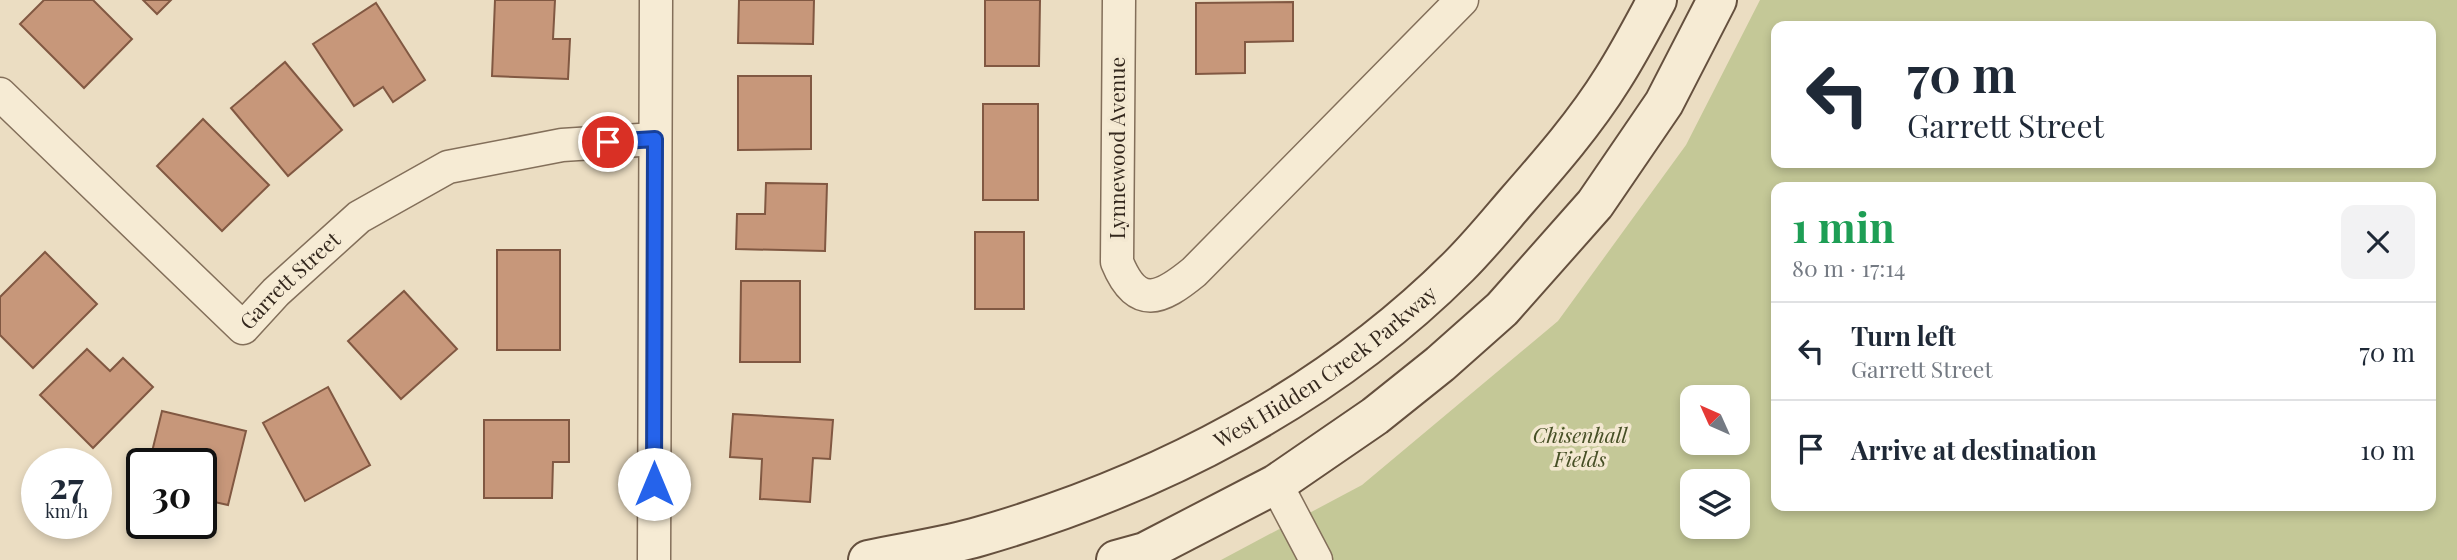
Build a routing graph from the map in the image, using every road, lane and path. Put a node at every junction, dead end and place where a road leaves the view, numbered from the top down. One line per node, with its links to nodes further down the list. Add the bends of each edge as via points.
1 (656, 0): 7 (street)
2 (1119, 0): 3 (street, Lynnewood Avenue, via 1117,262 1124,279 1148,296 1173,289 1195,272)
3 (1462, 0)
4 (1657, 0): 10 (main road, West Hidden Creek Parkway, via 1613,79 1545,168 1460,265 1342,366 1212,445 1111,492 980,537)
5 (1717, 0): 8 (main road, via 1664,103 1603,193 1502,309 1375,416)
6 (0, 94): 7 (street, Garrett Street, via 243,328 359,216 448,167 562,145)
7 (655, 139): 9 (street)
8 (1276, 484): 11 (main road, via 1145,552); 12 (street)
9 (654, 560)
10 (868, 560)
11 (1116, 560)
12 (1316, 560)

